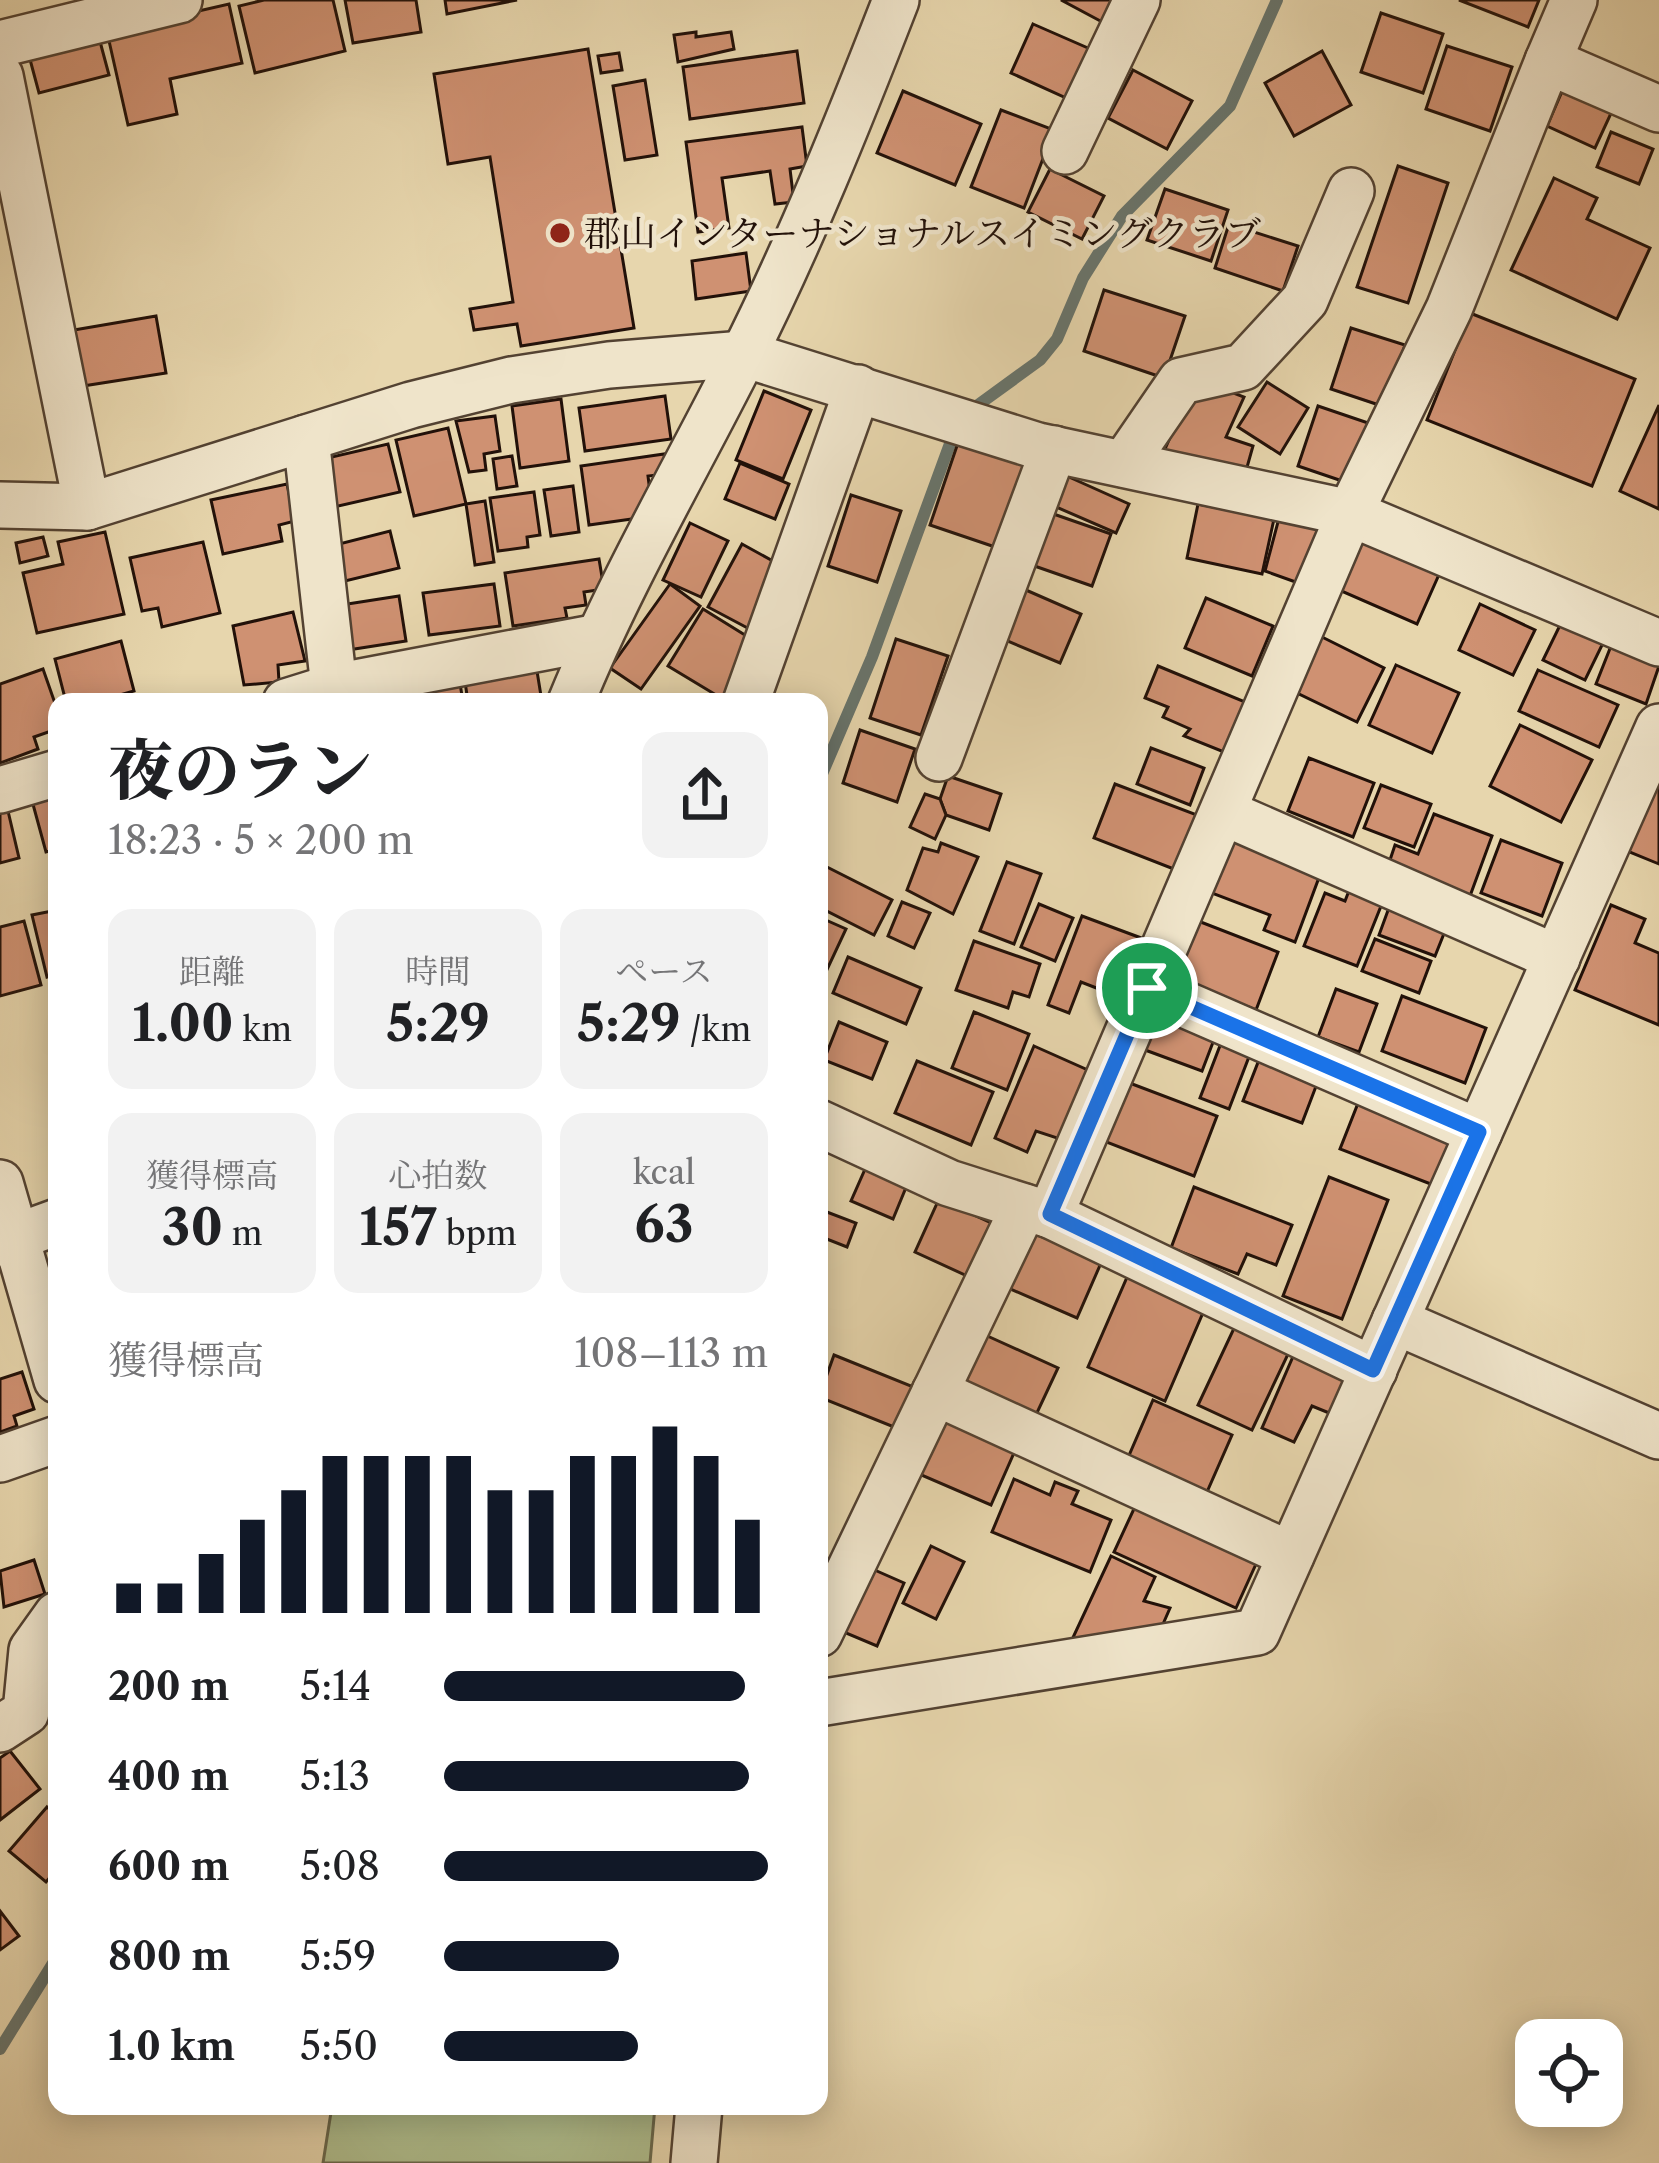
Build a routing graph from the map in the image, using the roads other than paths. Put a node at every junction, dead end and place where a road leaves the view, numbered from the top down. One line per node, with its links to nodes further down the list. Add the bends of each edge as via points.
1 (179, 0): 5 (street)
2 (896, 0): 11 (street)
3 (1137, 0): 9 (street)
4 (1574, 0): 6 (street)
5 (0, 44)
6 (1548, 61): 8 (street); 18 (street, via 1448,309)
7 (0, 76): 17 (street)
8 (1659, 109)
9 (1065, 151)
10 (1351, 191): 15 (street, via 1305,300 1243,368 1181,381)
11 (744, 355): 12 (street); 13 (street, via 511,380); 19 (street)
12 (858, 388): 14 (street); 24 (street)
13 (306, 438): 17 (street); 21 (street)
14 (1054, 449): 15 (street); 26 (street)
15 (1124, 464): 18 (street)
16 (0, 505): 17 (street)
17 (87, 507)
18 (1350, 513): 20 (street); 29 (street)
19 (598, 637): 21 (street); 23 (street)
20 (1659, 643)
21 (334, 687): 22 (street)
22 (315, 693)
23 (575, 693)
24 (749, 693)
25 (1659, 728): 30 (street)
26 (939, 758)
27 (48, 776): 28 (street)
28 (0, 790)
29 (1223, 812): 30 (street); 31 (street)
30 (1557, 958): 32 (street)
31 (1147, 988): 32 (street); 35 (street)
32 (1479, 1132): 37 (street)
33 (828, 1135): 35 (street)
34 (0, 1183): 36 (street)
35 (1037, 1211): 39 (street); 40 (street)
36 (24, 1234): 38 (street)
37 (1395, 1321): 39 (street); 41 (street)
38 (48, 1340)
39 (1373, 1370): 44 (street)
40 (935, 1393): 44 (street); 45 (street)
41 (1659, 1436)
42 (48, 1442): 43 (street)
43 (0, 1459)
44 (1291, 1555): 47 (street, via 1257,1632)
45 (828, 1615)
46 (48, 1628): 48 (street, via 32,1650 26,1712)
47 (828, 1702)
48 (0, 1729)
49 (698, 2115): 50 (street)
50 (694, 2163)

